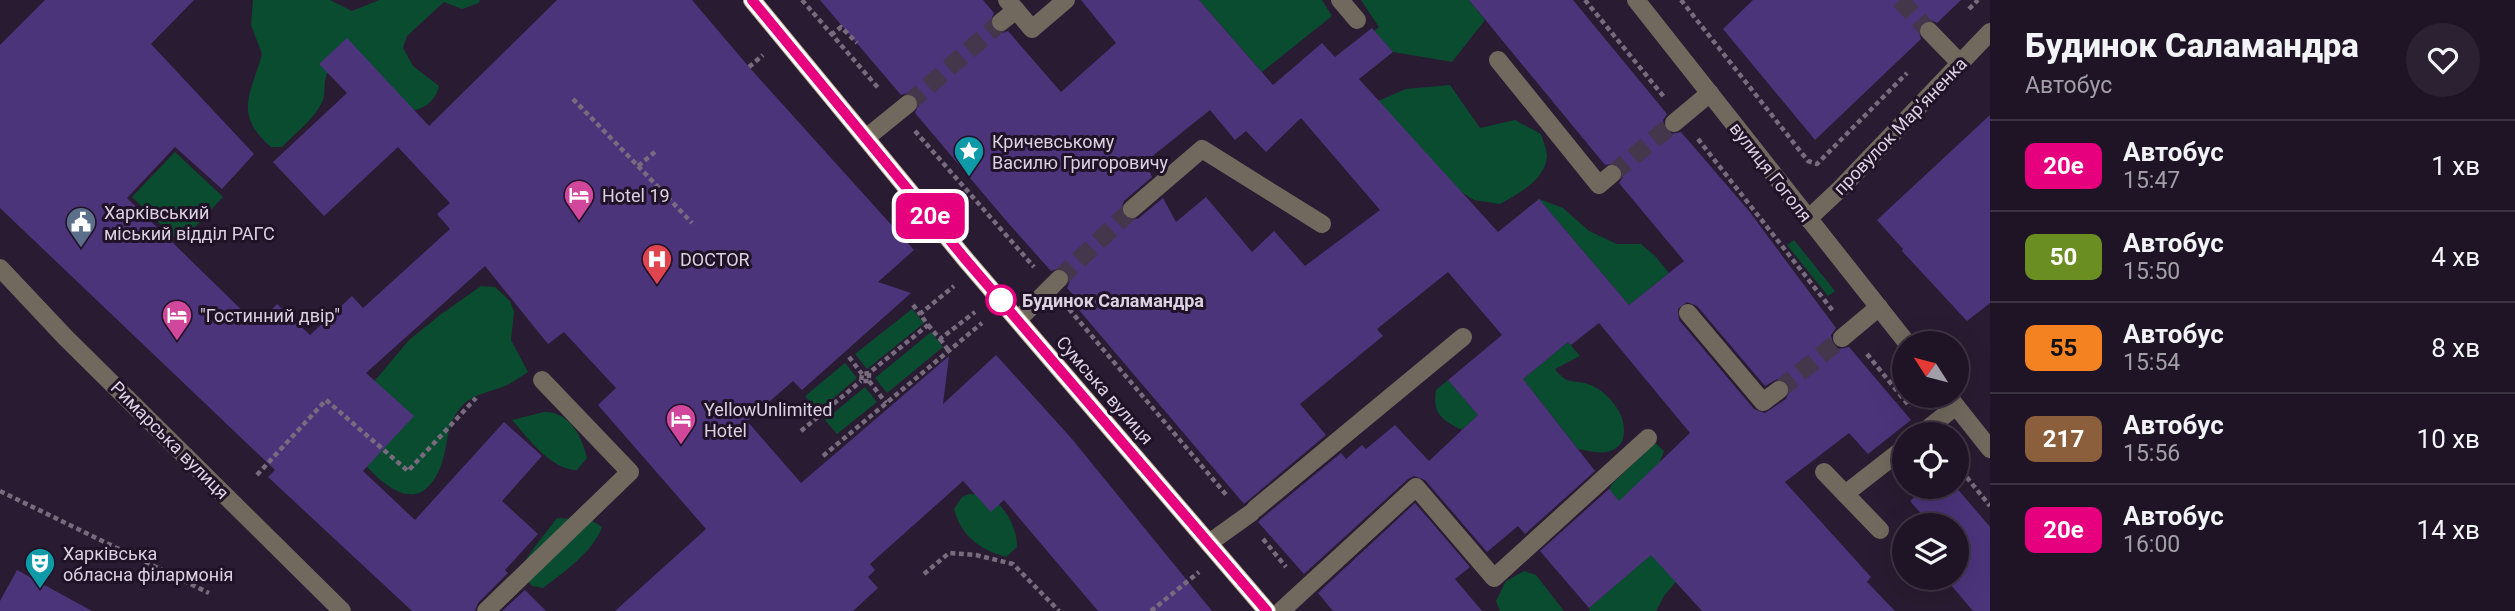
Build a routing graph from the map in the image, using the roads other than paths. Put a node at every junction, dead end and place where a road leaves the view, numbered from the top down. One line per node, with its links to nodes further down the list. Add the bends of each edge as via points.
1 (752, 0): 15 (main road, Сумська вулиця)
2 (1066, 0): 5 (street, via 1032,29)
3 (1340, 0): 6 (street)
4 (1636, 0): 12 (street, вулиця Гоголя)
5 (1011, 5): 7 (street)
6 (1357, 20)
7 (1001, 22)
8 (1990, 32): 11 (street, провулок Мар’яненка)
9 (1934, 36): 11 (street)
10 (1498, 60): 16 (street, via 1599,185)
11 (1959, 63): 18 (street, провулок Мар’яненка)
12 (1710, 93): 14 (street); 18 (street, вулиця Гоголя)
13 (908, 104): 15 (street)
14 (1677, 120)
15 (866, 138): 24 (main road, Сумська вулиця)
16 (1612, 174)
17 (1132, 209): 19 (street, via 1202,149)
18 (1808, 219): 22 (street, вулиця Гоголя)
19 (1322, 224)
20 (0, 268): 40 (street, Римарська вулиця)
21 (1059, 279): 24 (street)
22 (1879, 307): 25 (street, вулиця Гоголя); 26 (street)
23 (1688, 313): 29 (street, via 1763,402)
24 (1018, 320): 39 (main road, Сумська вулиця)
25 (1898, 331)
26 (1846, 335)
27 (1463, 337): 39 (street)
28 (542, 380): 41 (street, via 630,472)
29 (1779, 390)
30 (1946, 408): 32 (street)
31 (1958, 408): 34 (street)
32 (1933, 422)
33 (1648, 438): 43 (street, via 1494,578 1416,487)
34 (1990, 449)
35 (1892, 457): 37 (street)
36 (1824, 472): 37 (street)
37 (1845, 494): 38 (street)
38 (1880, 530)
39 (1209, 543): 42 (main road, Сумська вулиця)
40 (342, 611)
41 (486, 611)
42 (1267, 611)
43 (1281, 611)

